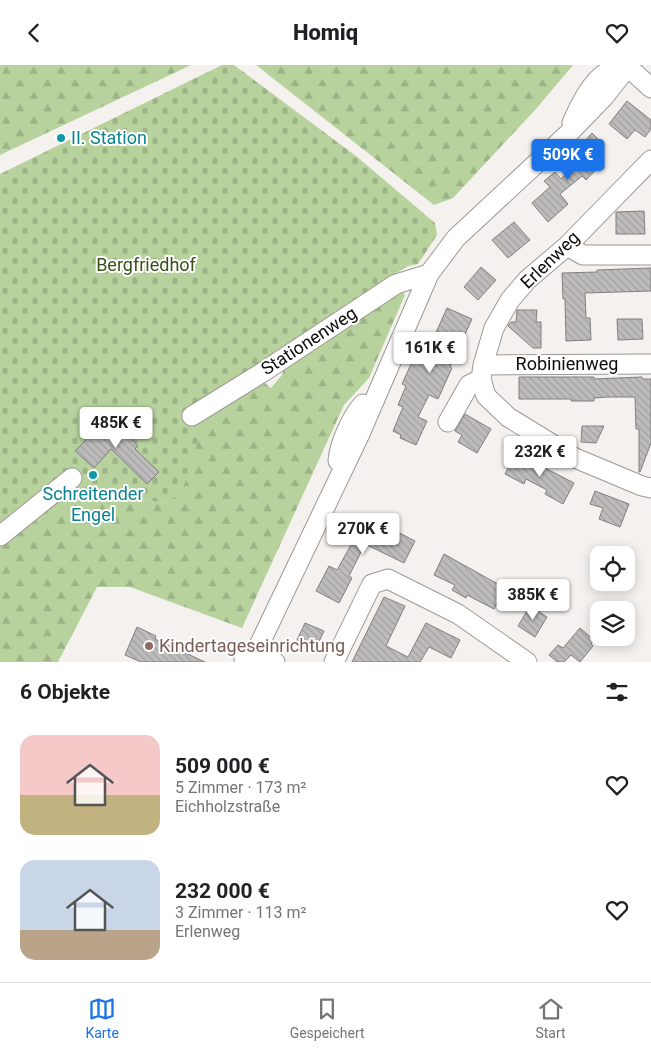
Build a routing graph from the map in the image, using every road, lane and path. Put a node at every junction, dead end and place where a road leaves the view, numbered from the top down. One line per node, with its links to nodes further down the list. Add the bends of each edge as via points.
1 (628, 66): 2 (street); 6 (street, via 607,73 590,90 578,106 569,133 456,238)
2 (651, 88)
3 (651, 161): 4 (street, Erlenweg)
4 (566, 245): 5 (street, via 583,255); 8 (street, Erlenweg, via 510,300 494,328)
5 (651, 255)
6 (429, 274): 9 (street, Stationenweg, via 396,284); 14 (street, via 337,484)
7 (651, 364): 8 (street, Robinienweg)
8 (482, 372): 10 (street, via 469,385); 12 (street, via 486,396 508,417 575,458)
9 (192, 416)
10 (448, 422)
11 (72, 478): 13 (street)
12 (651, 487)
13 (0, 536)
14 (248, 659): 15 (street)
15 (275, 662)
16 (334, 662): 17 (street, via 372,584 388,579 458,614)
17 (527, 662)

